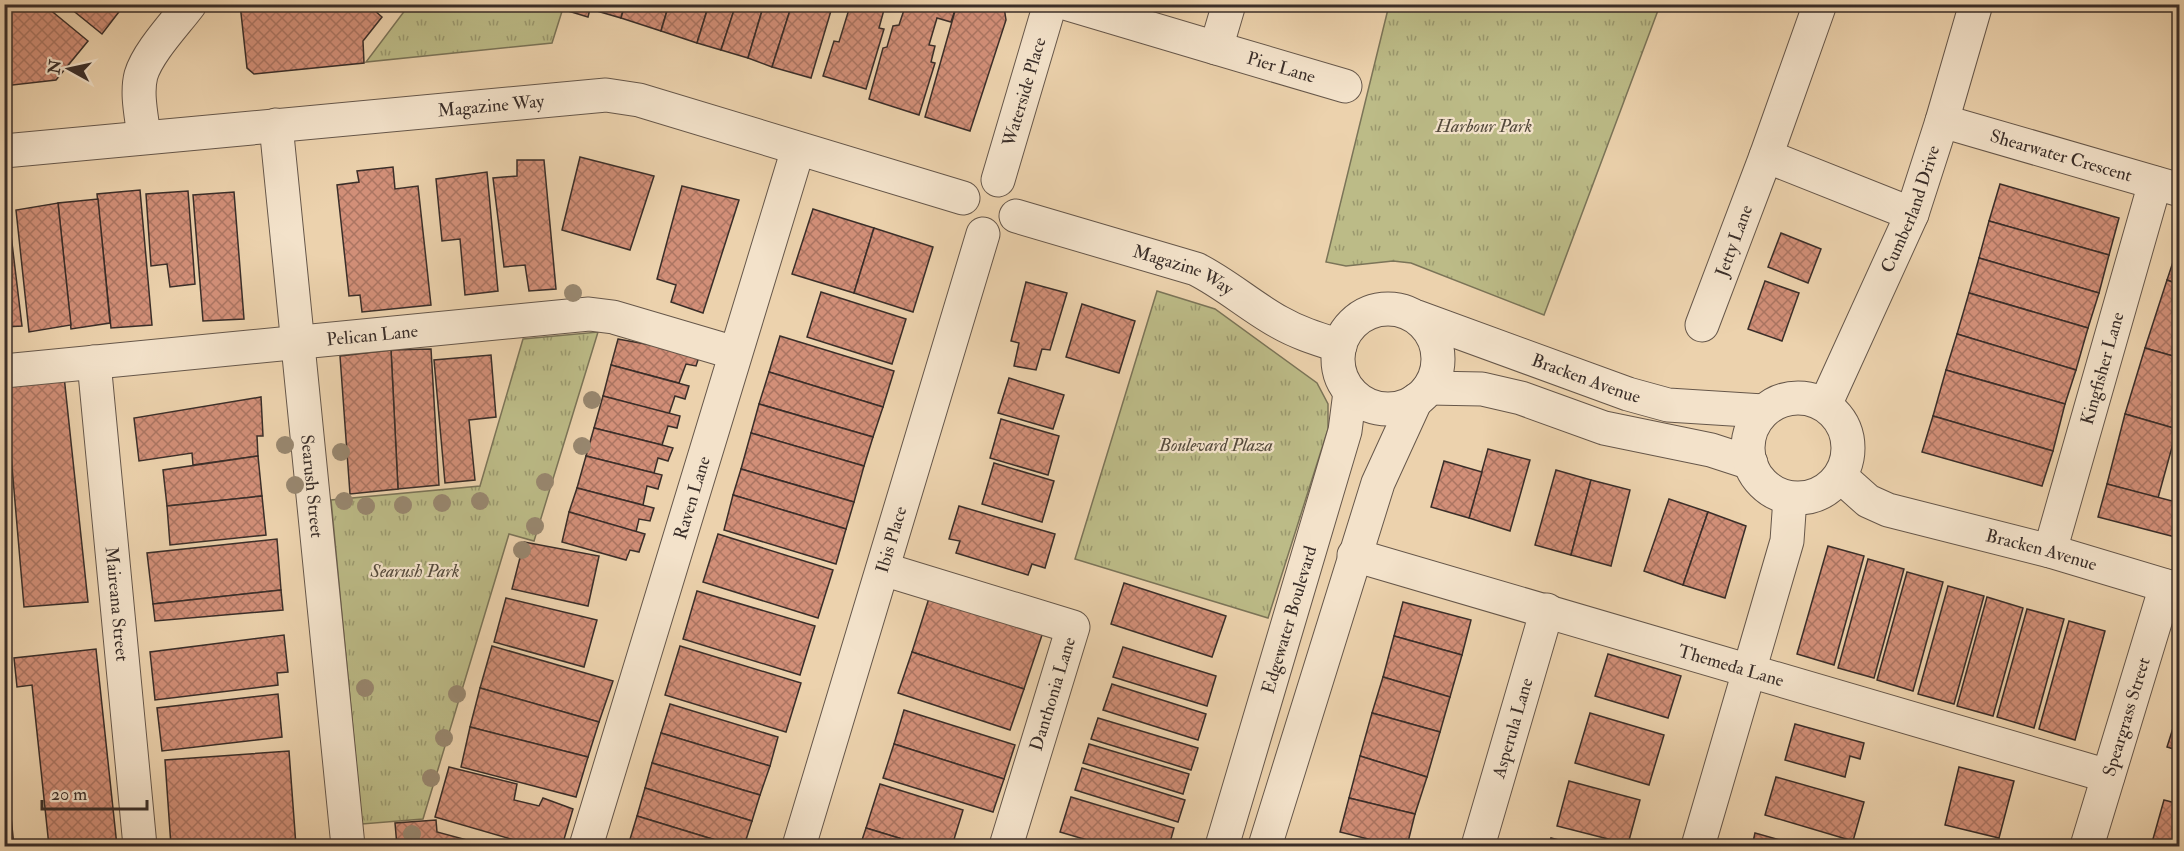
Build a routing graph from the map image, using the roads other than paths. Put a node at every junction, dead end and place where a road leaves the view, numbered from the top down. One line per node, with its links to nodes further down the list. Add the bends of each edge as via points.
1 (190, 4): 11 (street, via 141,75)
2 (1050, 4): 15 (street, Waterside Place)
3 (1068, 4): 7 (street, Pier Lane)
4 (1229, 4): 7 (street)
5 (1820, 4): 14 (street, Jetty Lane)
6 (1976, 4): 9 (street, Cumberland Drive)
7 (1216, 48): 8 (street, Pier Lane)
8 (1345, 86)
9 (1942, 121): 16 (street, Shearwater Crescent); 18 (street, Cumberland Drive)
10 (276, 125): 11 (street, Magazine Way); 12 (street, Magazine Way, via 606,95 639,100); 23 (street, Searush Street)
11 (144, 137): 13 (street, Magazine Way)
12 (798, 148): 17 (street, Magazine Way); 25 (street, Raven Lane)
13 (4, 151)
14 (1766, 156): 18 (street); 22 (street, Jetty Lane)
15 (998, 180): 17 (street, via 975,183); 19 (street, via 1013,191)
16 (2167, 187): 35 (street, Kingfisher Lane)
17 (963, 198): 20 (street, via 967,224)
18 (1912, 214): 30 (street, Cumberland Drive)
19 (1016, 216): 20 (street, via 1004,231); 24 (street, Magazine Way, via 1196,269 1277,321 1309,337)
20 (983, 234): 37 (street, Ibis Place)
21 (1417, 317): 24 (street, via 1401,310 1375,310 1360,317 1347,330); 29 (street, via 1436,345 1437,372); 31 (street, Bracken Avenue, via 1638,397 1668,405)
22 (1702, 325)
23 (297, 343): 25 (street, Pelican Lane, via 589,314 614,316); 26 (street, Pelican Lane); 43 (street, Searush Street)
24 (1340, 346): 28 (street, via 1341,377)
25 (735, 353): 44 (street, Raven Lane)
26 (94, 362): 27 (street, Pelican Lane); 42 (street, Maireana Street)
27 (4, 371)
28 (1350, 392): 29 (street, via 1364,403 1380,408 1401,408); 47 (street, Edgewater Boulevard, via 1345,431)
29 (1422, 394): 32 (street, Bracken Avenue, via 1492,391 1604,428 1711,450); 36 (street, via 1378,483)
30 (1825, 405): 31 (street, via 1795,397 1778,401); 33 (street, via 1838,416 1847,436 1848,454)
31 (1763, 411): 32 (street, via 1751,428)
32 (1750, 463): 34 (street, via 1760,480 1774,492)
33 (1840, 476): 34 (street, via 1828,489 1812,497); 35 (street, Bracken Avenue, via 1868,501 1888,510)
34 (1790, 498): 40 (street, via 1787,541)
35 (2050, 551): 38 (street, Bracken Avenue)
36 (1354, 555): 39 (street, Themeda Lane); 48 (street)
37 (884, 569): 45 (street, Ibis Place); 46 (street, Danthonia Lane, via 1073,627)
38 (2173, 588): 41 (street, Speargrass Street)
39 (1547, 610): 40 (street, Themeda Lane); 49 (street, Asperula Lane)
40 (1750, 670): 41 (street, Themeda Lane); 50 (street)
41 (2108, 776): 51 (street, Speargrass Street)
42 (140, 846)
43 (348, 846)
44 (586, 846)
45 (799, 846)
46 (1006, 846)
47 (1222, 846)
48 (1265, 846)
49 (1478, 846)
50 (1698, 846)
51 (2087, 846)

